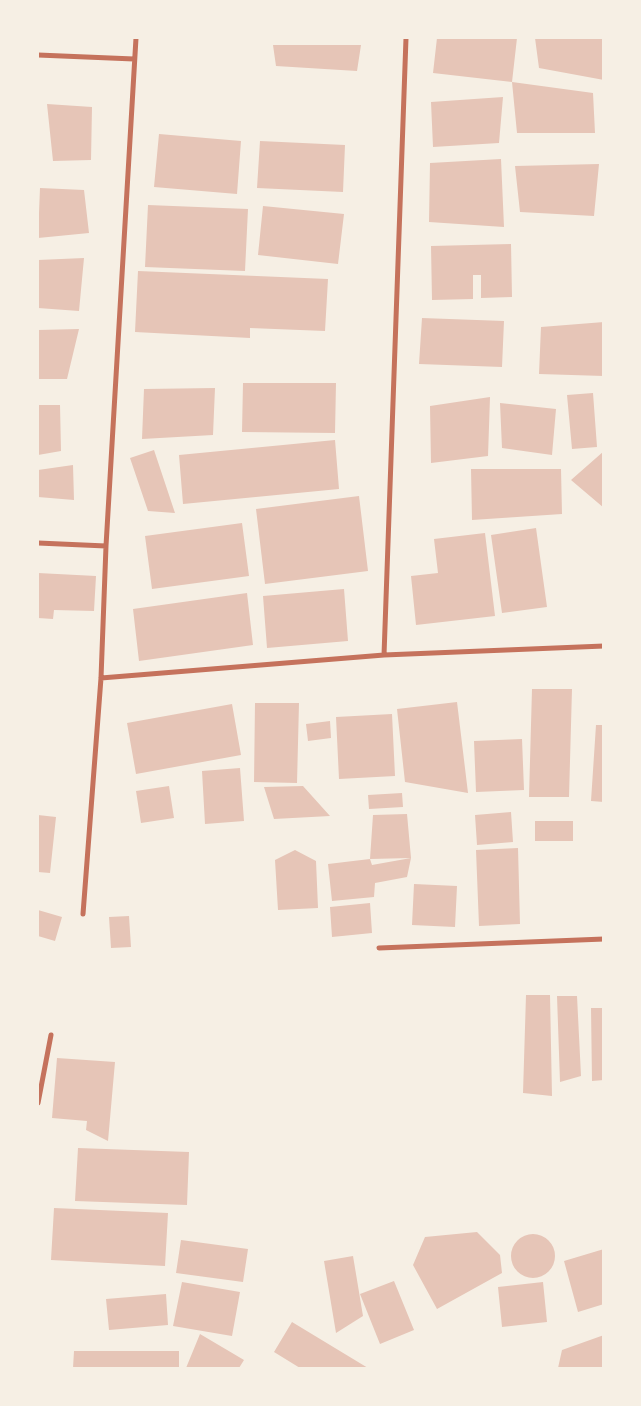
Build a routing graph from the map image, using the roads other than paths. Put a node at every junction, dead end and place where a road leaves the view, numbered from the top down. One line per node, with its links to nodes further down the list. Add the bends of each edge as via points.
1 (136, 38): 4 (street)
2 (406, 38): 8 (street)
3 (38, 55): 4 (street)
4 (134, 59): 6 (street)
5 (38, 543): 6 (street)
6 (106, 546): 9 (street)
7 (604, 646): 8 (street)
8 (384, 655): 9 (street)
9 (101, 678): 10 (street)
10 (83, 914)
11 (604, 940): 12 (street)
12 (379, 948)
13 (51, 1035): 14 (street)
14 (38, 1103)

